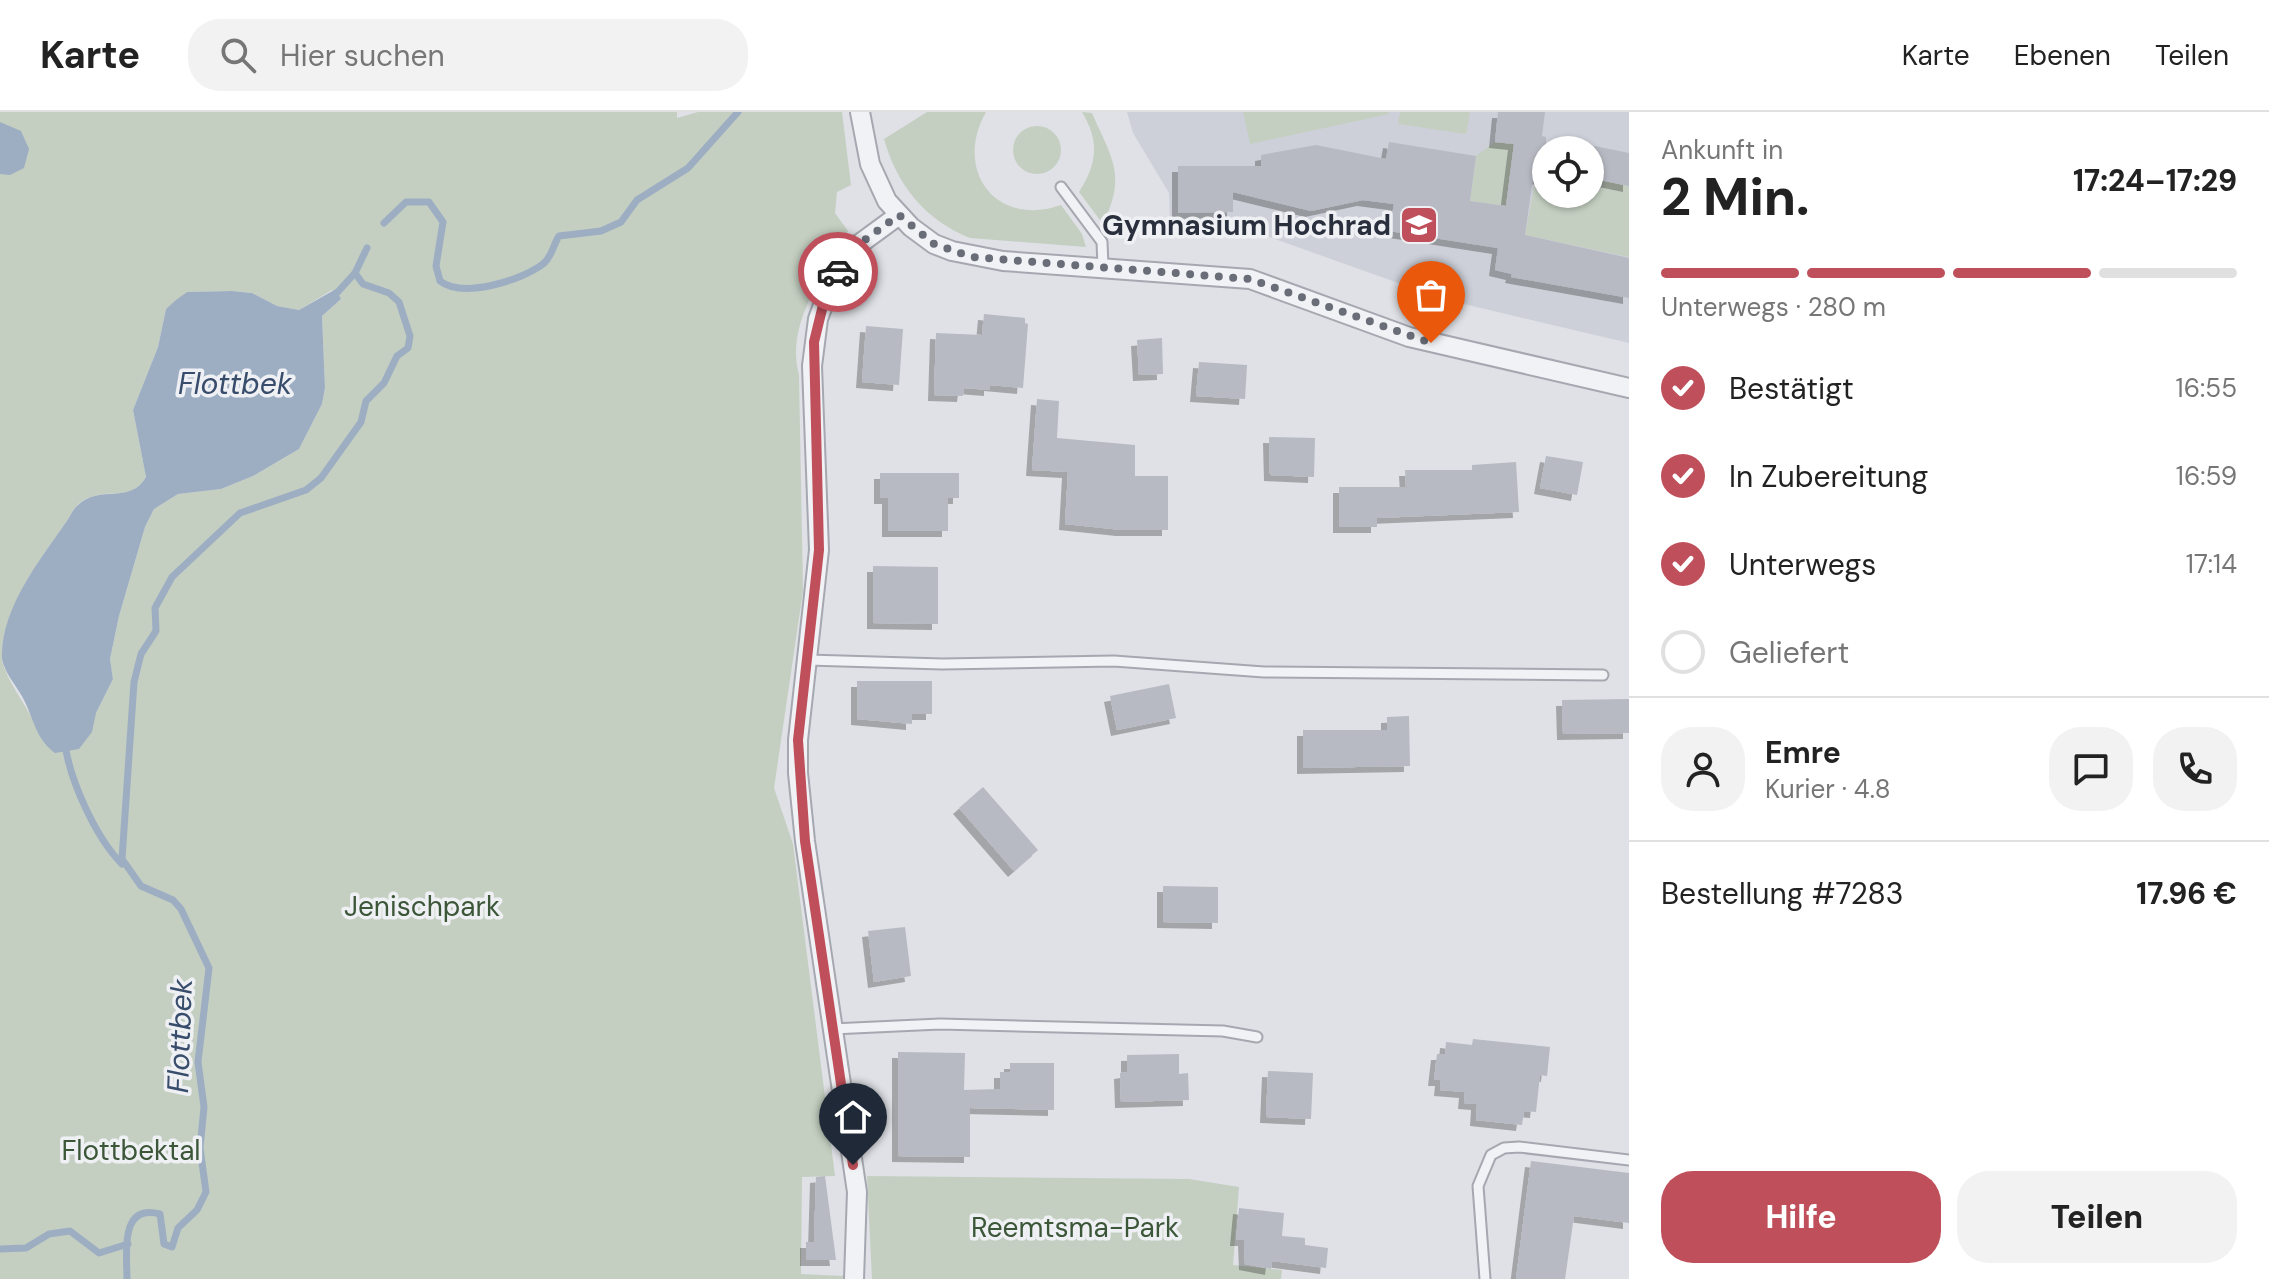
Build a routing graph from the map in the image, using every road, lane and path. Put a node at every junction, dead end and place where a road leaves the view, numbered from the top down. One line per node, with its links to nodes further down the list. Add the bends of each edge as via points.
1 (860, 112): 3 (street, via 875,182)
2 (1061, 187): 4 (lane, via 1102,242)
3 (899, 215): 4 (street, via 934,244 972,257); 6 (street, via 850,255 832,281 818,319 812,366 819,550)
4 (1103, 266): 5 (street, via 1250,279 1409,337)
5 (1629, 388)
6 (808, 660): 7 (lane, via 1114,661 1264,672); 8 (street, via 798,773)
7 (1603, 675)
8 (832, 1029): 9 (lane, via 940,1024 1223,1031); 11 (street, via 857,1192)
9 (1257, 1037)
10 (1629, 1160): 12 (lane, via 1519,1147 1491,1155 1478,1186)
11 (854, 1279)
12 (1485, 1279)

